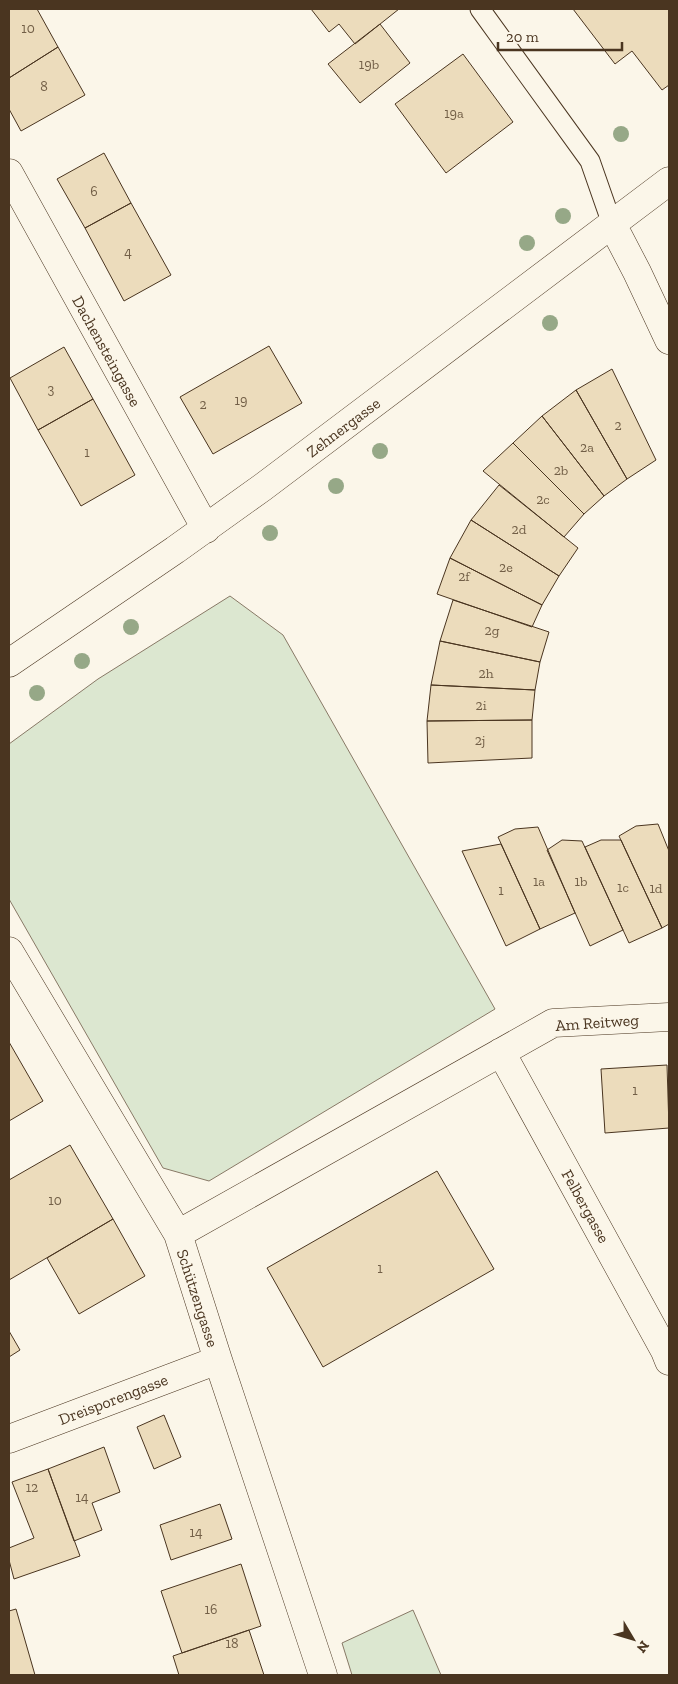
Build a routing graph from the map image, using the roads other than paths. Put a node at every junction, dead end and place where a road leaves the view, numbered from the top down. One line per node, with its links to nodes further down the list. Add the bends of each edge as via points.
1 (480, 9): 4 (lane, via 590,161)
2 (9, 174): 6 (street, Dachensteingasse)
3 (669, 181): 4 (street, Zehnergasse)
4 (612, 224): 5 (street); 6 (street, Zehnergasse)
5 (669, 340)
6 (206, 528): 7 (street, Zehnergasse)
7 (9, 663)
8 (9, 951): 11 (street, Schützengasse)
9 (669, 1017): 10 (street, Am Reitweg, via 553,1023)
10 (501, 1052): 11 (street, Am Reitweg); 13 (street, Felbergasse)
11 (178, 1234): 12 (street, Schützengasse)
12 (218, 1360): 14 (street, Dreisporengasse); 15 (street, Schützengasse)
13 (669, 1361)
14 (9, 1439)
15 (323, 1675)

